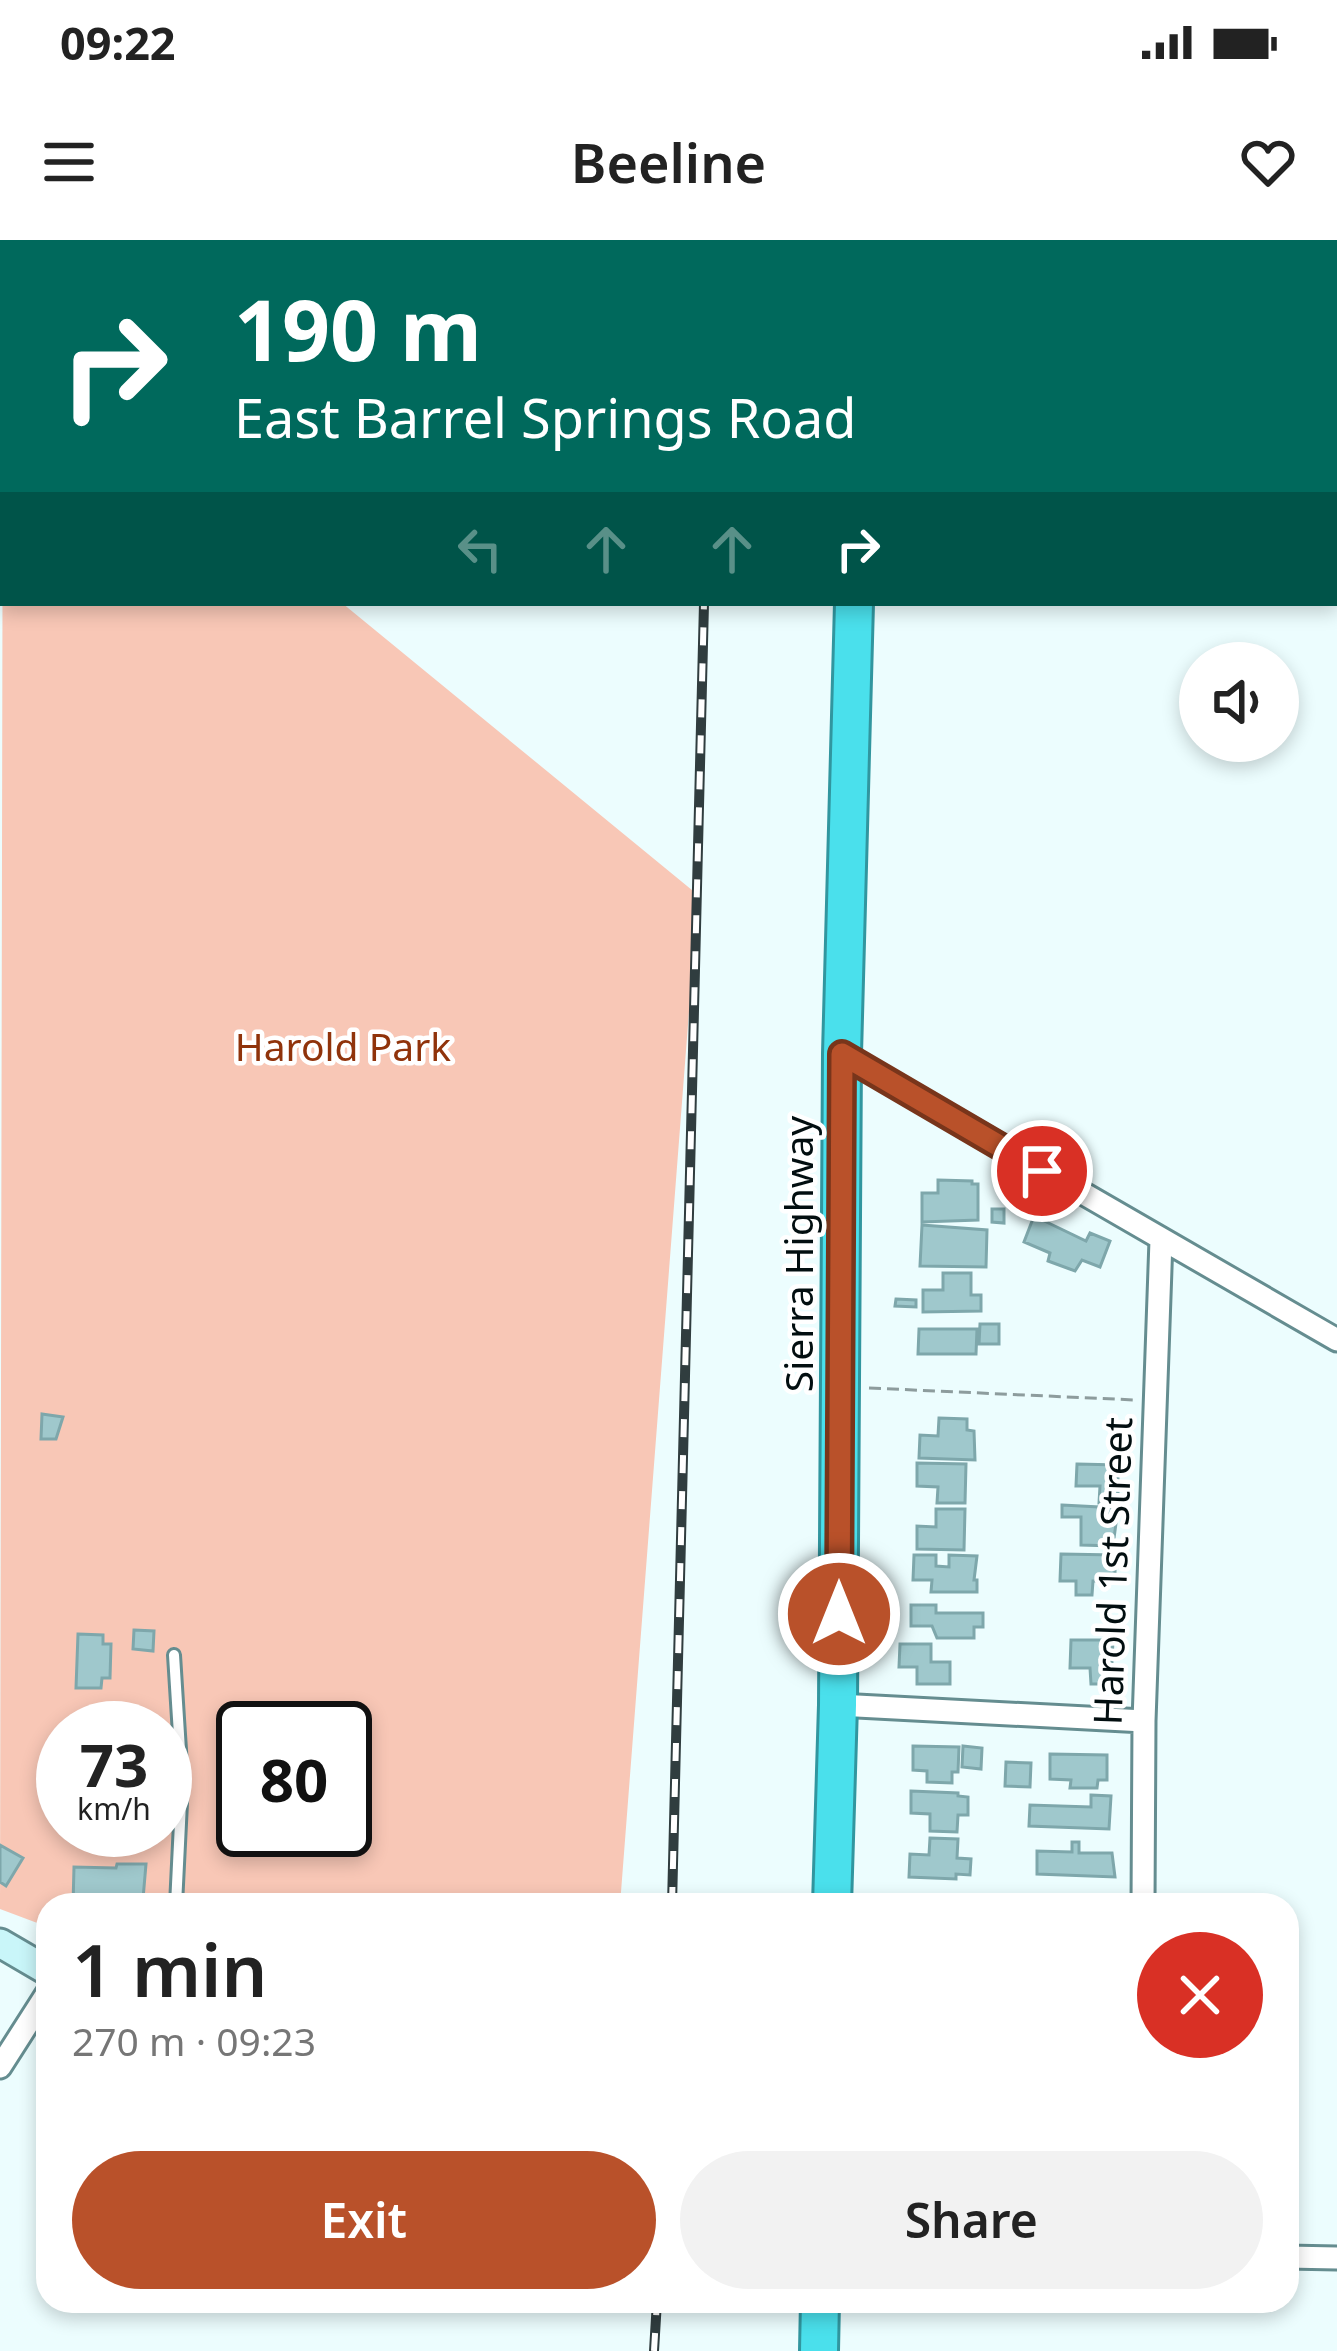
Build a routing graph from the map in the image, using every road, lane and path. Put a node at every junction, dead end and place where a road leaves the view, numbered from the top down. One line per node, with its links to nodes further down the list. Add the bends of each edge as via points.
1 (854, 606): 2 (highway, Sierra Highway)
2 (842, 1054): 3 (street); 5 (highway, Sierra Highway)
3 (1161, 1240): 4 (street); 6 (street, Harold 1st Street)
4 (1337, 1340)
5 (840, 1387): 6 (path); 8 (highway, Sierra Highway)
6 (1155, 1401): 9 (street, Harold 1st Street)
7 (174, 1655): 10 (lane, via 182,1782)
8 (838, 1705): 9 (street); 11 (highway, Sierra Highway)
9 (1144, 1721): 12 (street, Harold 1st Street)
10 (177, 1893)
11 (832, 1893)
12 (1143, 1893)
13 (0, 1943): 14 (street)
14 (36, 1964)
15 (36, 2011): 16 (street)
16 (0, 2067)
17 (1299, 2257): 18 (street)
18 (1337, 2258)
19 (820, 2313): 20 (highway)
20 (819, 2351)

